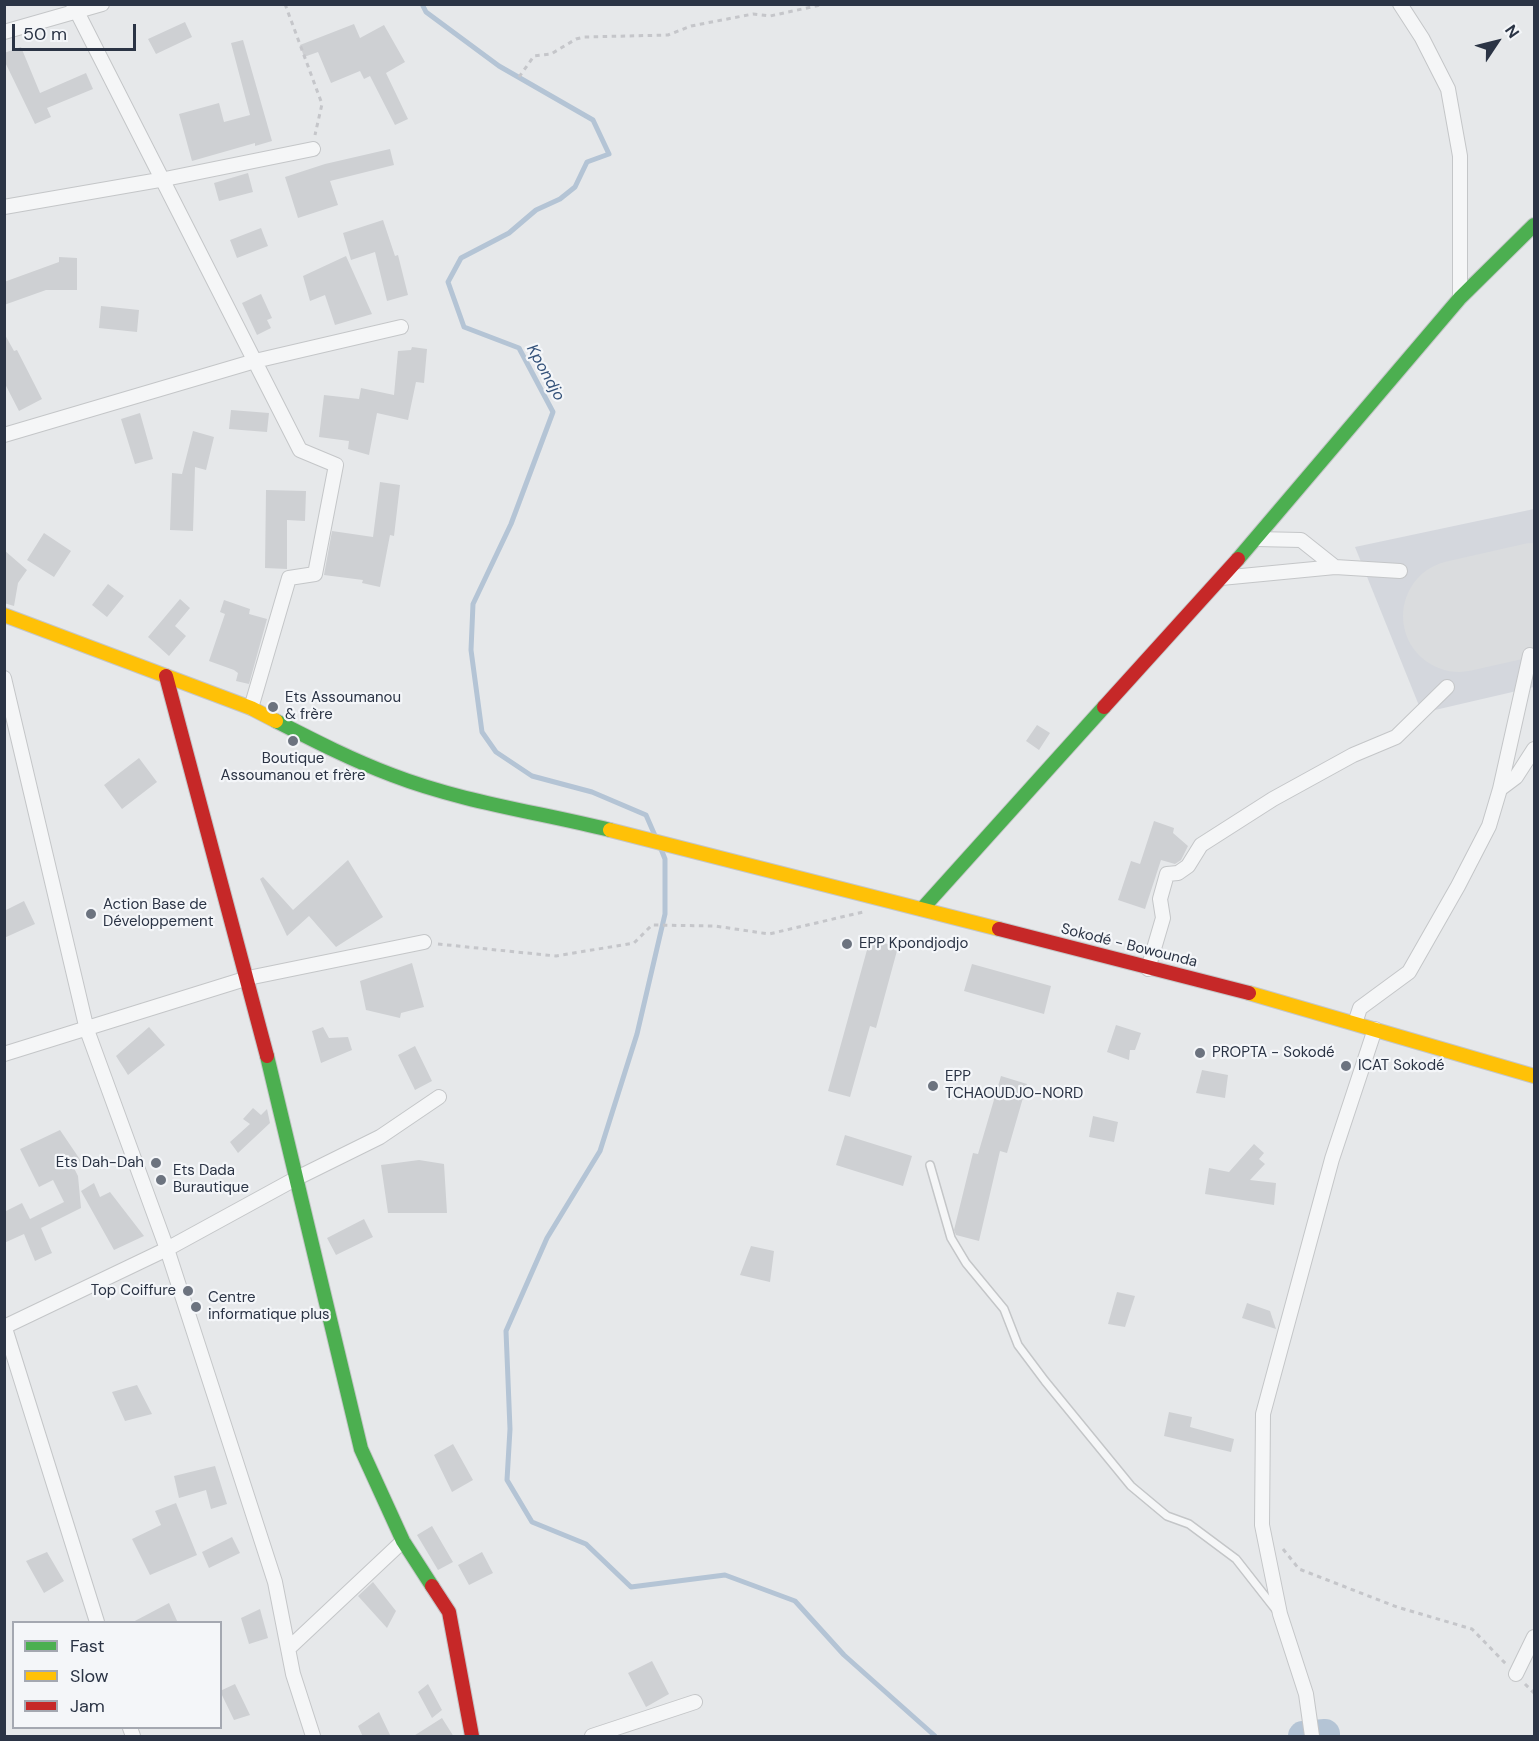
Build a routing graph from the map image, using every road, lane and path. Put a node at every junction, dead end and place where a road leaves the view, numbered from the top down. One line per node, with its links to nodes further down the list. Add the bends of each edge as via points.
1 (102, 4): 5 (street)
2 (285, 4): 8 (path, via 322,104)
3 (825, 4): 7 (path, via 770,16 753,14 699,24 668,35 576,39 551,54 534,56)
4 (1400, 4): 12 (street, via 1448,89 1460,156)
5 (75, 8): 6 (street); 9 (street)
6 (4, 32)
7 (519, 77)
8 (312, 149): 9 (street)
9 (165, 179): 10 (street); 14 (street)
10 (4, 207)
11 (1534, 225): 12 (street)
12 (1460, 298): 16 (street)
13 (401, 327): 14 (street)
14 (255, 361): 15 (street); 26 (street, via 300,450 336,465 315,574 289,578)
15 (4, 435)
16 (1256, 539): 17 (street, via 1301,540); 19 (street)
17 (1335, 567): 18 (street); 19 (street)
18 (1400, 571)
19 (1221, 579): 29 (street)
20 (4, 615): 22 (street, Sokodé - Bowounda)
21 (1530, 655): 28 (street)
22 (166, 676): 26 (street, Sokodé - Bowounda); 33 (street)
23 (4, 678): 25 (street)
24 (1448, 687): 32 (street, via 1396,737 1353,755 1273,799 1201,845 1188,866 1167,874 1160,899 1163,918)
25 (7, 701): 36 (street)
26 (251, 708): 29 (street, Sokodé - Bowounda, via 338,753 393,776 466,798)
27 (1534, 749): 28 (street, via 1516,777)
28 (1500, 789): 34 (street, via 1484,836 1409,972 1360,1008)
29 (922, 909): 32 (street, Sokodé - Bowounda)
30 (866, 911): 31 (path, via 769,934 715,926 652,925 634,943 556,956)
31 (424, 942): 33 (street)
32 (1148, 969): 34 (street, Sokodé - Bowounda, via 1275,999)
33 (248, 978): 36 (street); 41 (street)
34 (1355, 1023): 35 (street, Sokodé - Bowounda)
35 (1376, 1029): 38 (street, Sokodé - Bowounda); 44 (street, via 1332,1159 1263,1414)
36 (87, 1030): 37 (street); 42 (street)
37 (4, 1054)
38 (1534, 1076)
39 (439, 1097): 41 (street, via 380,1137)
40 (930, 1165): 46 (lane, via 951,1238 1004,1309 1018,1345 1045,1381 1131,1486 1167,1516 1189,1524 1236,1558)
41 (295, 1179): 42 (street); 45 (street, via 362,1449)
42 (167, 1249): 43 (street); 49 (street, via 275,1582)
43 (5, 1326): 47 (street)
44 (1262, 1525): 46 (street); 50 (path, via 1299,1569 1397,1607 1472,1629)
45 (403, 1541): 49 (street); 55 (street, via 449,1612)
46 (1280, 1614): 53 (street, via 1306,1694)
47 (96, 1621)
48 (1534, 1637): 50 (street)
49 (288, 1649): 54 (street)
50 (1516, 1674): 51 (path)
51 (1534, 1693)
52 (696, 1702): 56 (street)
53 (1312, 1734)
54 (313, 1737)
55 (472, 1737)
56 (592, 1737)

